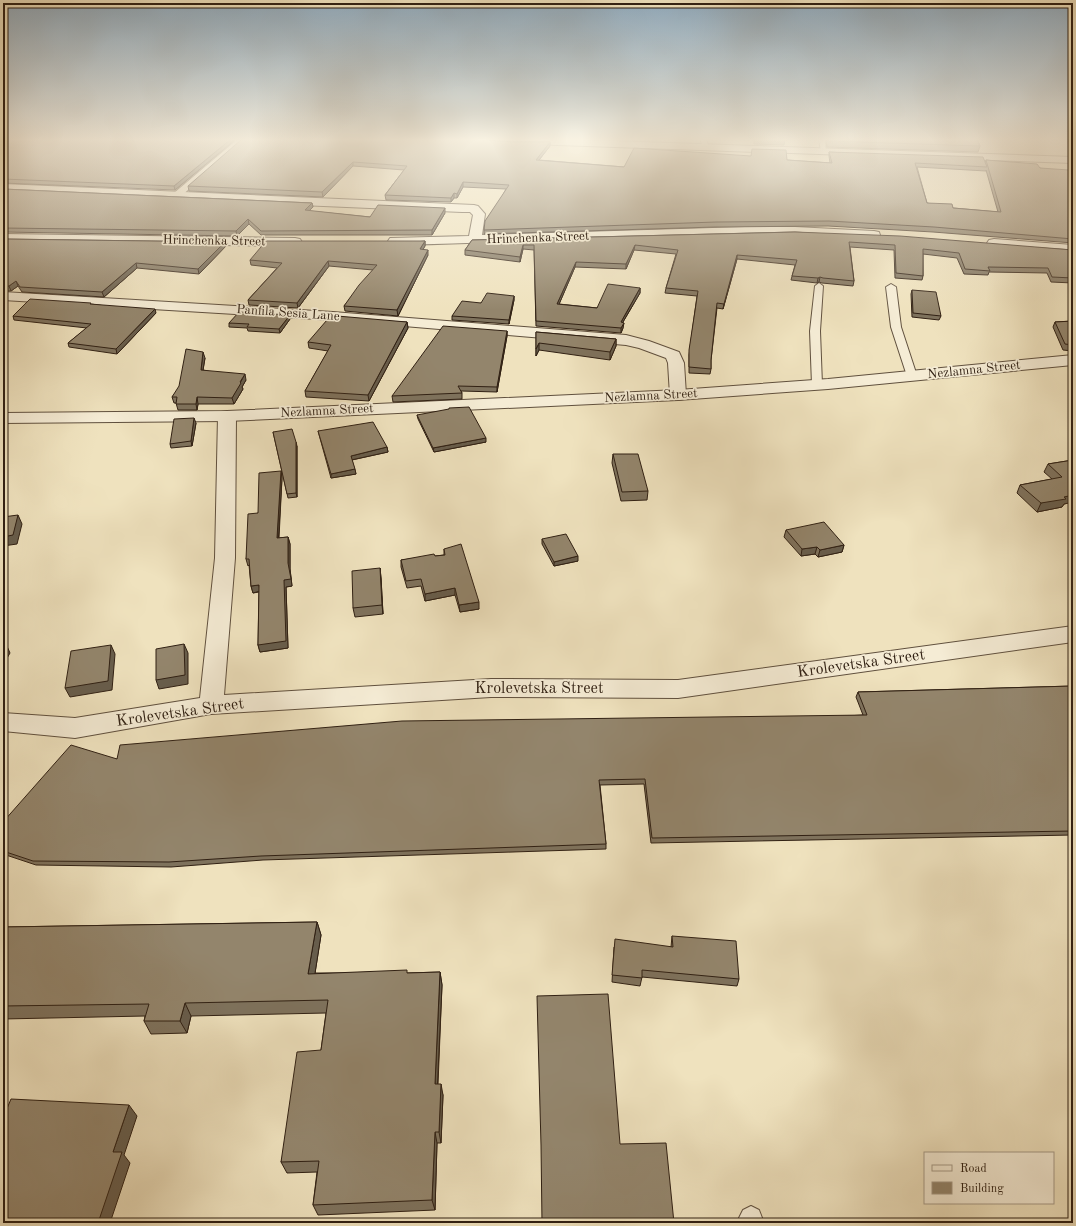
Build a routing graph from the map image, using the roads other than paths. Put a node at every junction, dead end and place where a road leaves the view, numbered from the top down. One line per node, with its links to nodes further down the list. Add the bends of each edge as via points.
1 (204, 196): 4 (street, via 474,209 479,214)
2 (885, 236): 4 (street, Hrinchenka Street, via 796,232 700,232)
3 (3, 238): 5 (street, Hrinchenka Street)
4 (475, 240): 6 (street, Hrinchenka Street)
5 (306, 242)
6 (383, 242)
7 (979, 242): 8 (street)
8 (1073, 249)
9 (819, 286): 14 (lane, via 815,331)
10 (891, 287): 13 (lane, via 896,327)
11 (3, 296): 15 (street, Panfila Sesia Lane, via 333,316 626,340 673,355)
12 (1073, 360): 13 (street, Nezlamna Street)
13 (912, 376): 14 (street, Nezlamna Street)
14 (817, 385): 15 (street, Nezlamna Street)
15 (678, 395): 16 (street, Nezlamna Street)
16 (227, 416): 17 (street, Nezlamna Street); 19 (street, via 225,558)
17 (3, 418)
18 (1073, 634): 19 (street, Krolevetska Street, via 678,689 491,688)
19 (211, 705): 20 (street, Krolevetska Street, via 75,728)
20 (3, 722)

